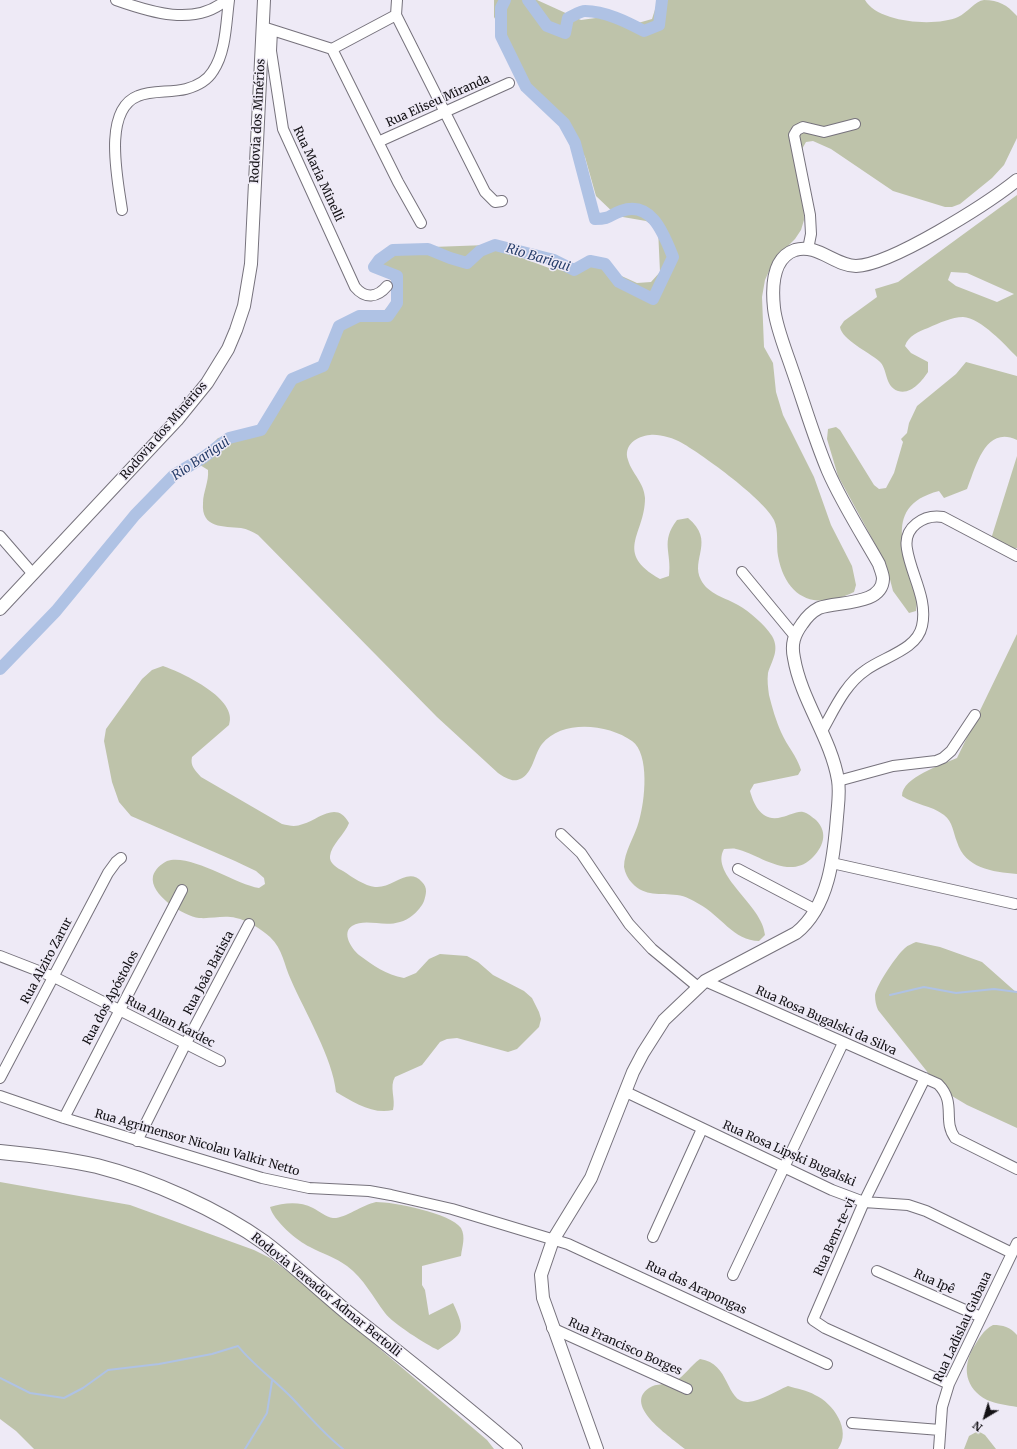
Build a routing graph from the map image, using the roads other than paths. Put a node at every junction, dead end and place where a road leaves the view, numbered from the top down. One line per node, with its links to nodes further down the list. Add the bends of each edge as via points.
1 (116, 0): 2 (street, via 152,11 191,16 214,9)
2 (227, 0): 14 (street, via 221,54 216,68 208,78 192,88 138,96 125,104 117,130 115,149)
3 (264, 0): 6 (main road, Rodovia dos Minérios)
4 (397, 0): 5 (street)
5 (396, 15): 7 (street); 9 (street)
6 (267, 28): 7 (street); 17 (street, Rua Maria Minelli, via 283,130 355,287 361,294 368,296 376,295); 21 (main road, Rodovia dos Minérios, via 251,264 244,306 236,330 218,367 196,399)
7 (332, 49): 11 (street)
8 (510, 83): 9 (street, Rua Eliseu Miranda)
9 (444, 112): 11 (street, Rua Eliseu Miranda); 13 (street, via 485,192 495,202)
10 (855, 124): 16 (street, via 824,132 803,126 794,135 810,215 811,234)
11 (378, 142): 15 (street)
12 (1017, 180): 16 (main road, via 921,242 878,261 856,266 845,265)
13 (502, 201)
14 (122, 210)
15 (421, 223)
16 (808, 249): 23 (main road, via 795,250 785,257 778,268 774,278 774,309 810,427 850,514 879,564 882,579 880,588 872,597 820,608 812,612)
17 (387, 286)
18 (1, 537): 21 (street)
19 (1017, 556): 25 (street, via 943,517 934,515 918,522 909,533 906,548 923,608 922,627 916,639 906,647 867,669 852,681)
20 (742, 572): 23 (street)
21 (33, 574): 22 (main road, Rodovia dos Minérios)
22 (0, 609)
23 (794, 635): 25 (main road, via 793,658)
24 (975, 715): 26 (street, via 951,751 943,758 893,766)
25 (822, 731): 26 (main road)
26 (838, 781): 29 (main road, via 837,827)
27 (561, 834): 37 (street, Rua Rosa Bugalski da Silva, via 581,853 629,924 652,949)
28 (121, 858): 36 (street, Rua Alziro Zarur, via 108,873)
29 (832, 863): 32 (street); 33 (main road)
30 (738, 869): 33 (street)
31 (182, 890): 38 (street, Rua dos Apóstolos)
32 (1015, 904)
33 (816, 910): 37 (main road, via 796,933)
34 (249, 924): 40 (street, Rua João Batista)
35 (0, 956): 36 (street, Rua Allan Kardec)
36 (54, 977): 38 (street, Rua Allan Kardec); 42 (street, Rua Alziro Zarur)
37 (701, 984): 39 (street, Rua Rosa Bugalski da Silva); 44 (main road, via 664,1020 643,1053)
38 (119, 1011): 40 (street, Rua Allan Kardec); 46 (street, Rua dos Apóstolos)
39 (843, 1043): 43 (street, Rua Rosa Bugalski da Silva); 50 (street)
40 (185, 1045): 41 (street, Rua Allan Kardec); 48 (street, Rua João Batista)
41 (220, 1061)
42 (0, 1078)
43 (925, 1078): 51 (street, Rua Rosa Bugalski da Silva, via 938,1084 945,1092 949,1104 949,1131 955,1138); 52 (street, Rua Bem-te-vi)
44 (626, 1092): 47 (street, Rua Rosa Lipski Bugalski); 54 (main road, via 591,1178)
45 (0, 1096): 46 (street, Rua Agrimensor Nicolau Valkir Netto)
46 (64, 1118): 48 (street, Rua Agrimensor Nicolau Valkir Netto)
47 (702, 1129): 50 (street, Rua Rosa Lipski Bugalski); 53 (street)
48 (137, 1141): 54 (street, Rua Agrimensor Nicolau Valkir Netto, via 262,1178 308,1188 391,1194 452,1209)
49 (0, 1152): 65 (highway, Rodovia Vereador Admar Bertolli, via 97,1166 168,1190 227,1219 265,1244)
50 (785, 1168): 52 (street, Rua Rosa Lipski Bugalski); 57 (street)
51 (1017, 1169)
52 (864, 1202): 55 (street, Rua Rosa Lipski Bugalski, via 908,1205); 61 (street, Rua Bem-te-vi, via 813,1320)
53 (653, 1237)
54 (553, 1240): 59 (main road, via 541,1275 542,1298); 60 (street, Rua das Arapongas, via 581,1249)
55 (1015, 1248): 58 (street, Rua Ladislau Gubaua)
56 (877, 1271): 58 (street, Rua Ipê)
57 (733, 1275)
58 (981, 1317): 61 (street, Rua Ladislau Gubaua)
59 (552, 1328): 62 (street, Rua Francisco Borges); 66 (main road)
60 (827, 1364)
61 (949, 1384): 64 (street, Rua Ladislau Gubaua, via 942,1407)
62 (687, 1389)
63 (852, 1424): 64 (street)
64 (940, 1430): 67 (street, Rua Ladislau Gubaua)
65 (515, 1449)
66 (597, 1449)
67 (938, 1449)

